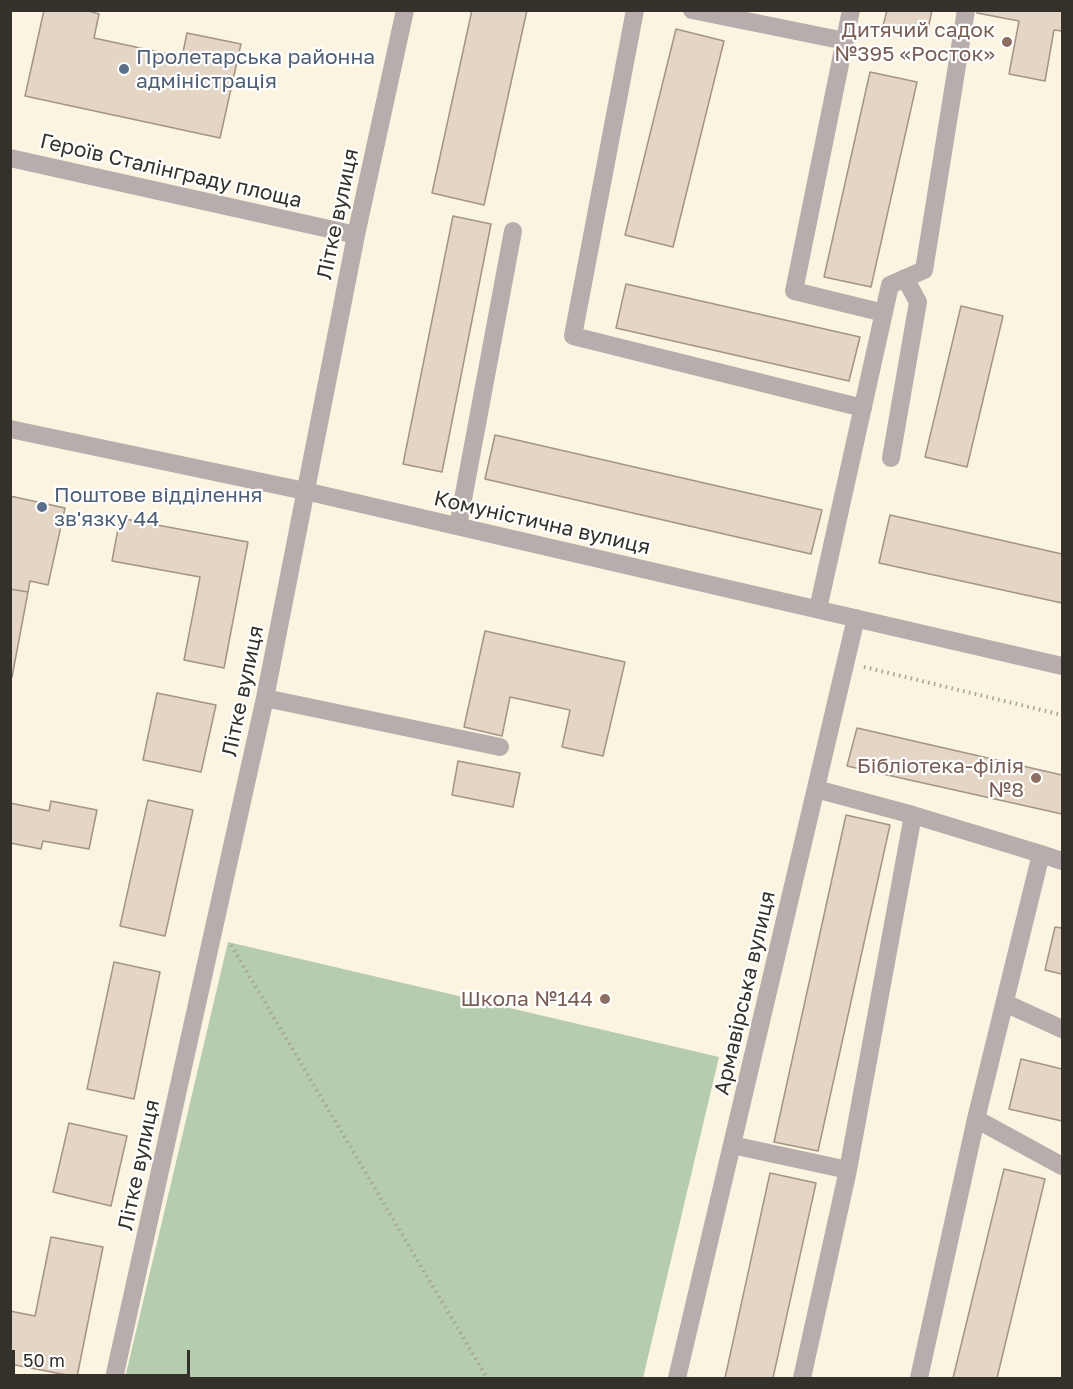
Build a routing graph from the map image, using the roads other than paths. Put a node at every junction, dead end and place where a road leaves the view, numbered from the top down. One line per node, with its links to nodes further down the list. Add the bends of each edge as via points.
1 (405, 10): 9 (street, Літке вулиця)
2 (635, 10): 12 (street, via 573,336)
3 (692, 10): 6 (street)
4 (851, 10): 6 (street)
5 (966, 10): 10 (street, via 924,270)
6 (845, 41): 11 (street, via 794,291)
7 (10, 158): 9 (street, Героїв Сталінграду площа)
8 (513, 231): 16 (street)
9 (356, 236): 15 (street, Літке вулиця)
10 (905, 278): 11 (street, via 890,285); 14 (street, via 918,302)
11 (884, 313): 12 (street)
12 (863, 408): 17 (street)
13 (10, 429): 15 (street, Комуністична вулиця)
14 (891, 458)
15 (305, 491): 16 (street, Комуністична вулиця); 20 (street, Літке вулиця)
16 (458, 526): 17 (street, Комуністична вулиця)
17 (818, 609): 18 (street, Комуністична вулиця)
18 (856, 618): 19 (street, Комуністична вулиця); 22 (street, Армавірська вулиця)
19 (1062, 666)
20 (265, 698): 21 (street); 32 (street, Літке вулиця)
21 (500, 747)
22 (816, 789): 23 (street); 29 (street, Армавірська вулиця)
23 (913, 815): 24 (street); 31 (street)
24 (1041, 854): 25 (street); 26 (street)
25 (1062, 861)
26 (1005, 1003): 27 (street); 28 (street)
27 (1062, 1029)
28 (976, 1119): 30 (street); 35 (street)
29 (732, 1145): 31 (street); 33 (street, Армавірська вулиця)
30 (1062, 1166)
31 (848, 1170): 34 (street)
32 (114, 1378)
33 (677, 1378)
34 (802, 1378)
35 (919, 1378)

